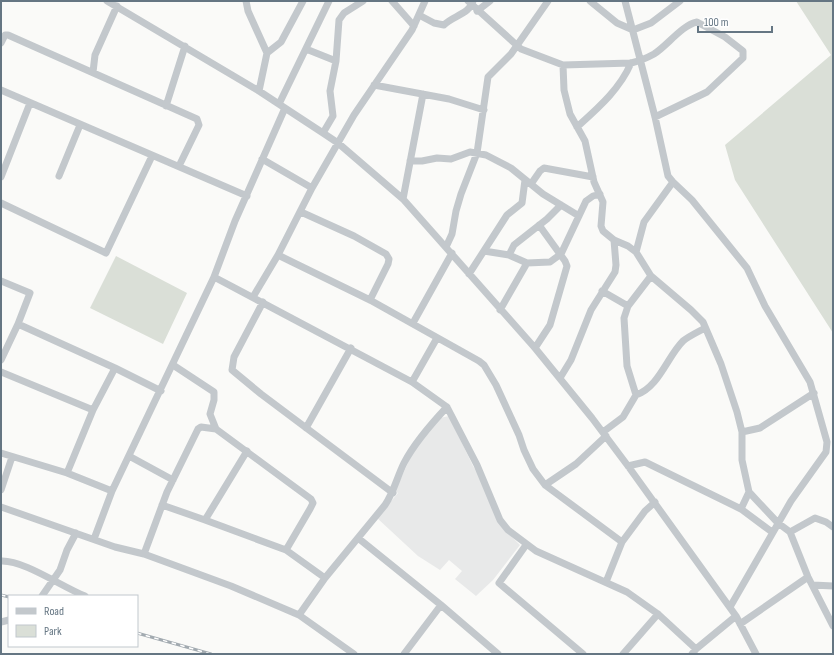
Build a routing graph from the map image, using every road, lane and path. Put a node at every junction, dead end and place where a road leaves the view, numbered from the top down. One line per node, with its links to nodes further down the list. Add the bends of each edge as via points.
1 (246, 1): 21 (street)
2 (303, 1): 21 (street, via 281,42)
3 (329, 1): 20 (street)
4 (363, 1): 23 (street, via 344,13 339,20)
5 (392, 1): 15 (street)
6 (425, 1): 14 (street)
7 (490, 1): 13 (street)
8 (548, 1): 18 (street)
9 (590, 1): 16 (street, via 617,23)
10 (625, 1): 16 (street)
11 (680, 1): 16 (street, via 651,23)
12 (113, 3): 19 (street); 26 (street, via 95,55)
13 (472, 5): 14 (street, via 466,12 444,24 434,23); 18 (street)
14 (418, 15): 15 (street)
15 (414, 26): 27 (street)
16 (633, 30): 22 (street)
17 (1, 43): 26 (street, via 7,34)
18 (517, 45): 25 (street); 34 (street, via 488,77)
19 (185, 46): 29 (street); 32 (street)
20 (306, 49): 23 (street); 33 (street)
21 (267, 53): 29 (street)
22 (641, 60): 24 (street); 35 (street); 35 (street, via 654,54 697,22 725,37 743,51 744,55 707,92)
23 (336, 61): 38 (street, via 330,91 333,116)
24 (631, 63): 25 (street); 37 (street, via 625,76 607,99)
25 (563, 65): 37 (street, via 564,90 570,114)
26 (94, 72): 32 (street)
27 (374, 85): 30 (street); 39 (street)
28 (1, 90): 31 (street)
29 (259, 90): 33 (street)
30 (423, 94): 34 (street); 43 (street)
31 (30, 103): 36 (street); 46 (street)
32 (166, 106): 44 (street, via 199,122)
33 (282, 106): 38 (street); 42 (street)
34 (484, 110): 40 (street)
35 (655, 117): 49 (street, via 666,169)
36 (80, 125): 41 (street); 45 (street)
37 (577, 127): 47 (street, via 585,141)
38 (323, 133): 39 (street)
39 (338, 143): 50 (street); 53 (street)
40 (477, 153): 43 (street, via 465,153 451,159); 48 (street, via 495,158); 60 (street, via 461,194 452,234)
41 (152, 156): 44 (street); 54 (street, via 106,253)
42 (262, 160): 50 (street); 52 (street)
43 (410, 161): 53 (street)
44 (179, 166): 52 (street)
45 (59, 176)
46 (1, 177)
47 (593, 177): 48 (street, via 544,168); 51 (street)
48 (528, 182): 55 (street); 61 (street, via 522,203 507,215)
49 (672, 182): 62 (street, via 644,222); 91 (street, via 692,200 747,268 765,306)
50 (312, 188): 56 (street)
51 (600, 194): 57 (street, via 586,201); 59 (street, via 604,206 601,226)
52 (247, 196): 70 (street)
53 (403, 199): 60 (street)
54 (1, 203)
55 (561, 205): 57 (street); 58 (street)
56 (301, 212): 65 (street); 74 (street, via 386,254 388,264)
57 (579, 216): 64 (street)
58 (539, 225): 64 (street); 66 (street, via 514,245)
59 (614, 240): 62 (street); 72 (street, via 616,265)
60 (446, 247): 63 (street)
61 (484, 251): 66 (street); 68 (street)
62 (636, 252): 69 (street)
63 (452, 253): 68 (street); 78 (street)
64 (561, 254): 67 (street, via 550,262); 83 (street, via 565,261 566,273 550,326)
65 (278, 255): 73 (street); 74 (street)
66 (508, 256): 67 (street)
67 (526, 263): 77 (street)
68 (469, 274): 77 (street)
69 (652, 276): 76 (street); 80 (street, via 691,310 703,322)
70 (214, 277): 73 (street); 85 (street)
71 (1, 281): 79 (street, via 30,294)
72 (602, 291): 76 (street); 88 (street, via 591,310 571,360)
73 (253, 297): 75 (street)
74 (370, 300): 78 (street)
75 (263, 302): 82 (street); 95 (street, via 234,357 232,370)
76 (628, 306): 92 (street, via 624,318 626,359)
77 (500, 310): 83 (street)
78 (413, 323): 81 (street)
79 (18, 324): 84 (street); 86 (street)
80 (705, 328): 92 (street, via 683,341 654,382 644,392); 97 (street, via 729,387)
81 (437, 338): 89 (street); 108 (street, via 484,365 496,385 530,462)
82 (351, 348): 89 (street); 95 (street)
83 (535, 348): 88 (street)
84 (1, 360)
85 (173, 365): 90 (street); 96 (street, via 214,392 210,414)
86 (115, 368): 90 (street); 94 (street)
87 (1, 372): 94 (street)
88 (560, 378): 98 (street)
89 (412, 382): 93 (street)
90 (160, 391): 102 (street)
91 (814, 393): 97 (street, via 760,428); 100 (street, via 827,442)
92 (636, 395): 98 (street, via 623,417)
93 (446, 407): 112 (street, via 408,456); 126 (street, via 477,465 500,520)
94 (92, 410): 106 (street)
95 (306, 428): 112 (street)
96 (216, 429): 99 (street); 107 (street, via 198,430)
97 (742, 432): 111 (street, via 740,448)
98 (604, 434): 105 (street); 108 (street, via 576,464)
99 (246, 451): 117 (street); 127 (street, via 311,499 310,509)
100 (826, 452): 104 (street); 118 (street)
101 (1, 453): 103 (street)
102 (129, 456): 107 (street); 110 (street)
103 (12, 457): 106 (street); 109 (street)
104 (833, 457)
105 (628, 466): 113 (street); 116 (street, via 645,462)
106 (67, 473): 110 (street)
107 (173, 480): 114 (street)
108 (545, 485): 125 (street)
109 (1, 490)
110 (112, 491): 124 (street)
111 (749, 492): 116 (street); 118 (street)
112 (393, 493): 123 (street)
113 (655, 502): 125 (street); 139 (street)
114 (162, 505): 117 (street); 128 (street)
115 (1, 507): 122 (street)
116 (741, 509): 120 (street)
117 (205, 520): 127 (street)
118 (778, 524): 120 (street); 121 (street)
119 (833, 527): 121 (street, via 815,518)
120 (772, 532): 139 (street)
121 (790, 532): 130 (street)
122 (76, 533): 124 (street); 132 (street, via 60,570)
123 (358, 538): 131 (street); 138 (street)
124 (94, 539): 128 (street)
125 (622, 542): 133 (street)
126 (526, 544): 133 (street); 149 (street, via 499,583)
127 (286, 550): 131 (street)
128 (144, 554): 141 (street, via 231,586)
129 (1, 561): 132 (street, via 16,564)
130 (808, 577): 134 (street); 143 (street)
131 (325, 578): 141 (street)
132 (52, 581): 136 (street); 137 (street)
133 (606, 582): 140 (street, via 628,592)
134 (813, 586): 135 (street); 144 (street)
135 (833, 586)
136 (43, 595)
137 (83, 595)
138 (441, 605): 147 (street); 148 (street)
139 (730, 607): 142 (street)
140 (658, 614): 145 (street); 150 (street)
141 (299, 615): 146 (street)
142 (736, 616): 143 (street); 145 (street)
143 (740, 624): 151 (street)
144 (833, 626)
145 (694, 652)
146 (353, 654)
147 (404, 654)
148 (498, 654)
149 (583, 654)
150 (623, 654)
151 (756, 654)

